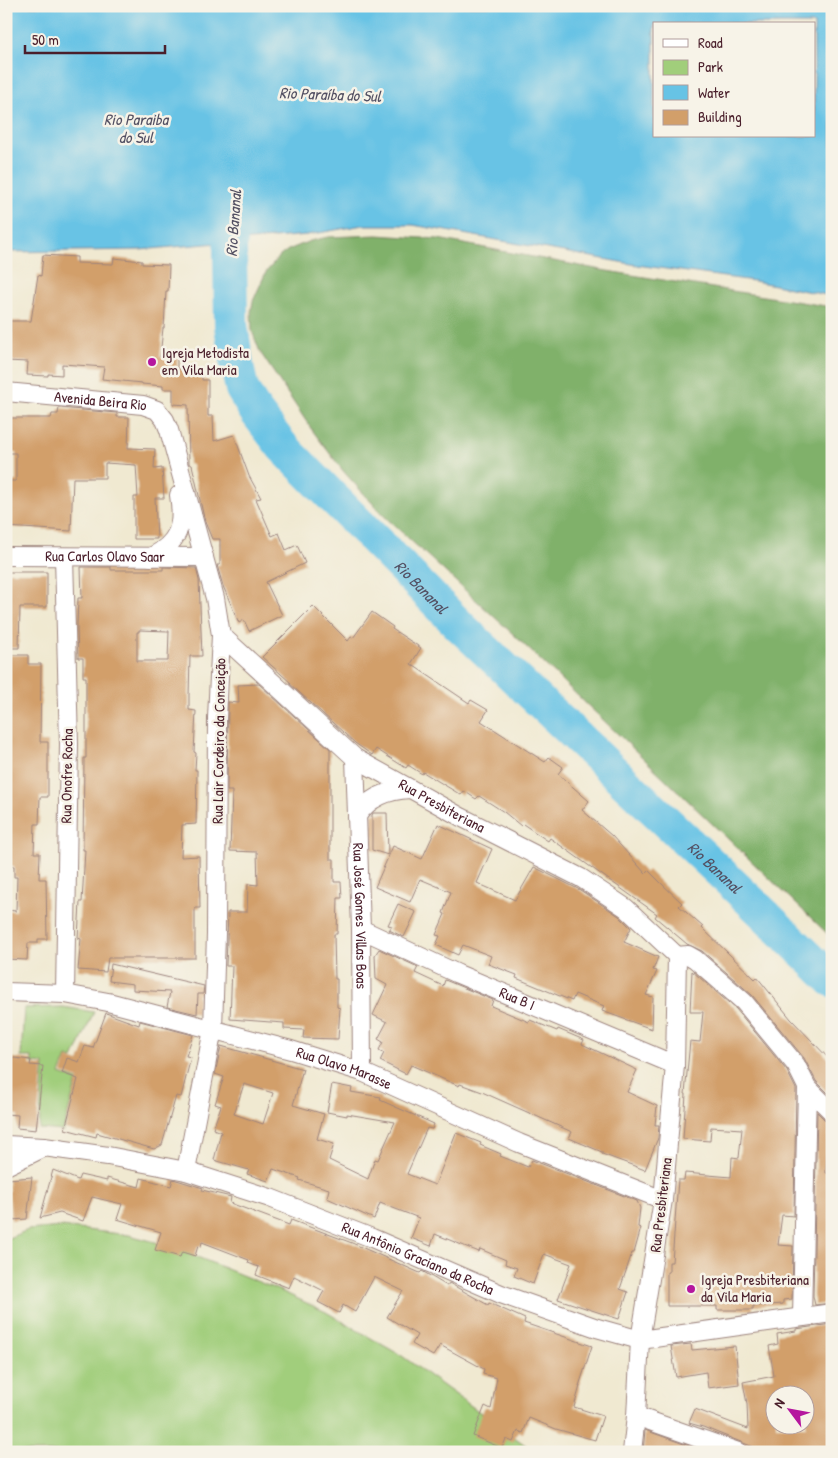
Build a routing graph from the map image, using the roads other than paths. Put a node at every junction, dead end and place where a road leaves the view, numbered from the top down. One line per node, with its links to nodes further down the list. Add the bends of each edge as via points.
1 (6, 392): 2 (street, Avenida Beira Rio, via 151,407 165,420)
2 (172, 443): 5 (street, via 181,520 170,544); 6 (street, Rua Lair Cordeiro da Conceição)
3 (6, 556): 4 (street, Rua Carlos Olavo Saar)
4 (64, 557): 5 (street, Rua Carlos Olavo Saar); 14 (street, Rua Onofre Rocha, via 69,744)
5 (150, 557): 6 (street, Rua Carlos Olavo Saar)
6 (204, 557): 7 (street, Rua Lair Cordeiro da Conceição, via 215,598)
7 (220, 635): 8 (street, Rua Presbiteriana); 15 (street, Rua Lair Cordeiro da Conceição)
8 (355, 758): 9 (street, Rua Presbiteriana); 10 (street, Rua José Gomes Villas Boas)
9 (410, 789): 10 (street, via 379,796 365,804); 12 (street, Rua Presbiteriana, via 582,878 626,908)
10 (357, 816): 11 (street, Rua José Gomes Villas Boas)
11 (361, 929): 16 (street, Rua B I, via 467,978); 17 (street, Rua José Gomes Villas Boas)
12 (677, 956): 16 (street, Rua Presbiteriana); 18 (street, Rua Presbiteriana, via 688,955 695,959 744,1002 796,1065)
13 (6, 992): 14 (street, Rua Olavo Marasse)
14 (64, 994): 15 (street, Rua Olavo Marasse)
15 (213, 1029): 17 (street, Rua Olavo Marasse); 23 (street, Rua Lair Cordeiro da Conceição)
16 (675, 1066): 24 (street, Rua Presbiteriana)
17 (362, 1072): 24 (street, Rua Olavo Marasse, via 519,1143)
18 (807, 1087): 19 (street); 26 (street)
19 (832, 1112)
20 (6, 1145): 21 (street, Rua Antônio Graciano da Rocha)
21 (44, 1147): 22 (street); 23 (street, Rua Antônio Graciano da Rocha)
22 (6, 1166)
23 (186, 1171): 27 (street, Rua Antônio Graciano da Rocha, via 270,1198 501,1294)
24 (663, 1200): 27 (street, Rua Presbiteriana)
25 (832, 1313): 26 (street, Rua Antônio Graciano da Rocha)
26 (802, 1318): 27 (street, Rua Antônio Graciano da Rocha)
27 (640, 1340): 28 (street, Rua Presbiteriana)
28 (636, 1416): 29 (street, Rua Presbiteriana); 30 (street)
29 (632, 1452)
30 (738, 1452)

